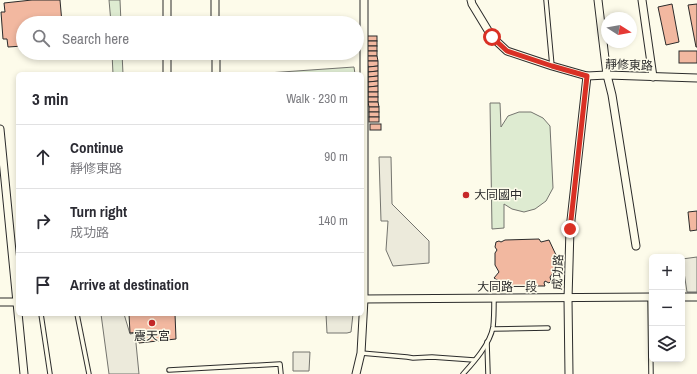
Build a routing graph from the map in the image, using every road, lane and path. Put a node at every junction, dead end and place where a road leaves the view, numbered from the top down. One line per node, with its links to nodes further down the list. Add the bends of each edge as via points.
1 (167, 0): 8 (street)
2 (215, 0): 9 (street)
3 (364, 0): 10 (street)
4 (472, 0): 14 (street, 靜修東路, via 492,37 507,51)
5 (546, 0): 14 (lane)
6 (598, 0): 18 (street)
7 (642, 0): 20 (street)
8 (167, 16)
9 (216, 16)
10 (364, 16)
11 (167, 60): 15 (street)
12 (216, 60): 16 (street)
13 (364, 60): 17 (street)
14 (552, 66): 19 (street, 靜修東路)
15 (167, 72)
16 (216, 72)
17 (363, 72)
18 (607, 75): 19 (street, 靜修東路); 20 (street, 靜修東路); 24 (street)
19 (587, 76): 31 (street, 成功路, via 570,229)
20 (652, 76): 21 (street, 靜修東路)
21 (697, 78)
22 (0, 129): 23 (street)
23 (3, 191): 25 (street)
24 (636, 246)
25 (16, 294)
26 (649, 297): 31 (street, 大同路一段)
27 (685, 297): 28 (street)
28 (697, 297)
29 (494, 298): 30 (street, 大同路一段); 31 (street, 大同路一段); 39 (lane)
30 (364, 299)
31 (568, 299): 52 (street, 成功路)
32 (0, 302): 33 (street)
33 (16, 302)
34 (18, 316): 45 (street)
35 (41, 316): 46 (lane)
36 (77, 316): 47 (lane)
37 (362, 316): 42 (street)
38 (651, 326): 53 (lane)
39 (493, 328): 40 (lane); 41 (lane)
40 (548, 328)
41 (487, 341): 43 (lane); 51 (lane)
42 (360, 353): 43 (lane); 49 (street)
43 (474, 360): 50 (lane)
44 (169, 370): 48 (lane, via 280,364)
45 (24, 374)
46 (50, 374)
47 (89, 374)
48 (281, 374)
49 (356, 374)
50 (463, 374)
51 (488, 374)
52 (570, 374)
53 (651, 374)

